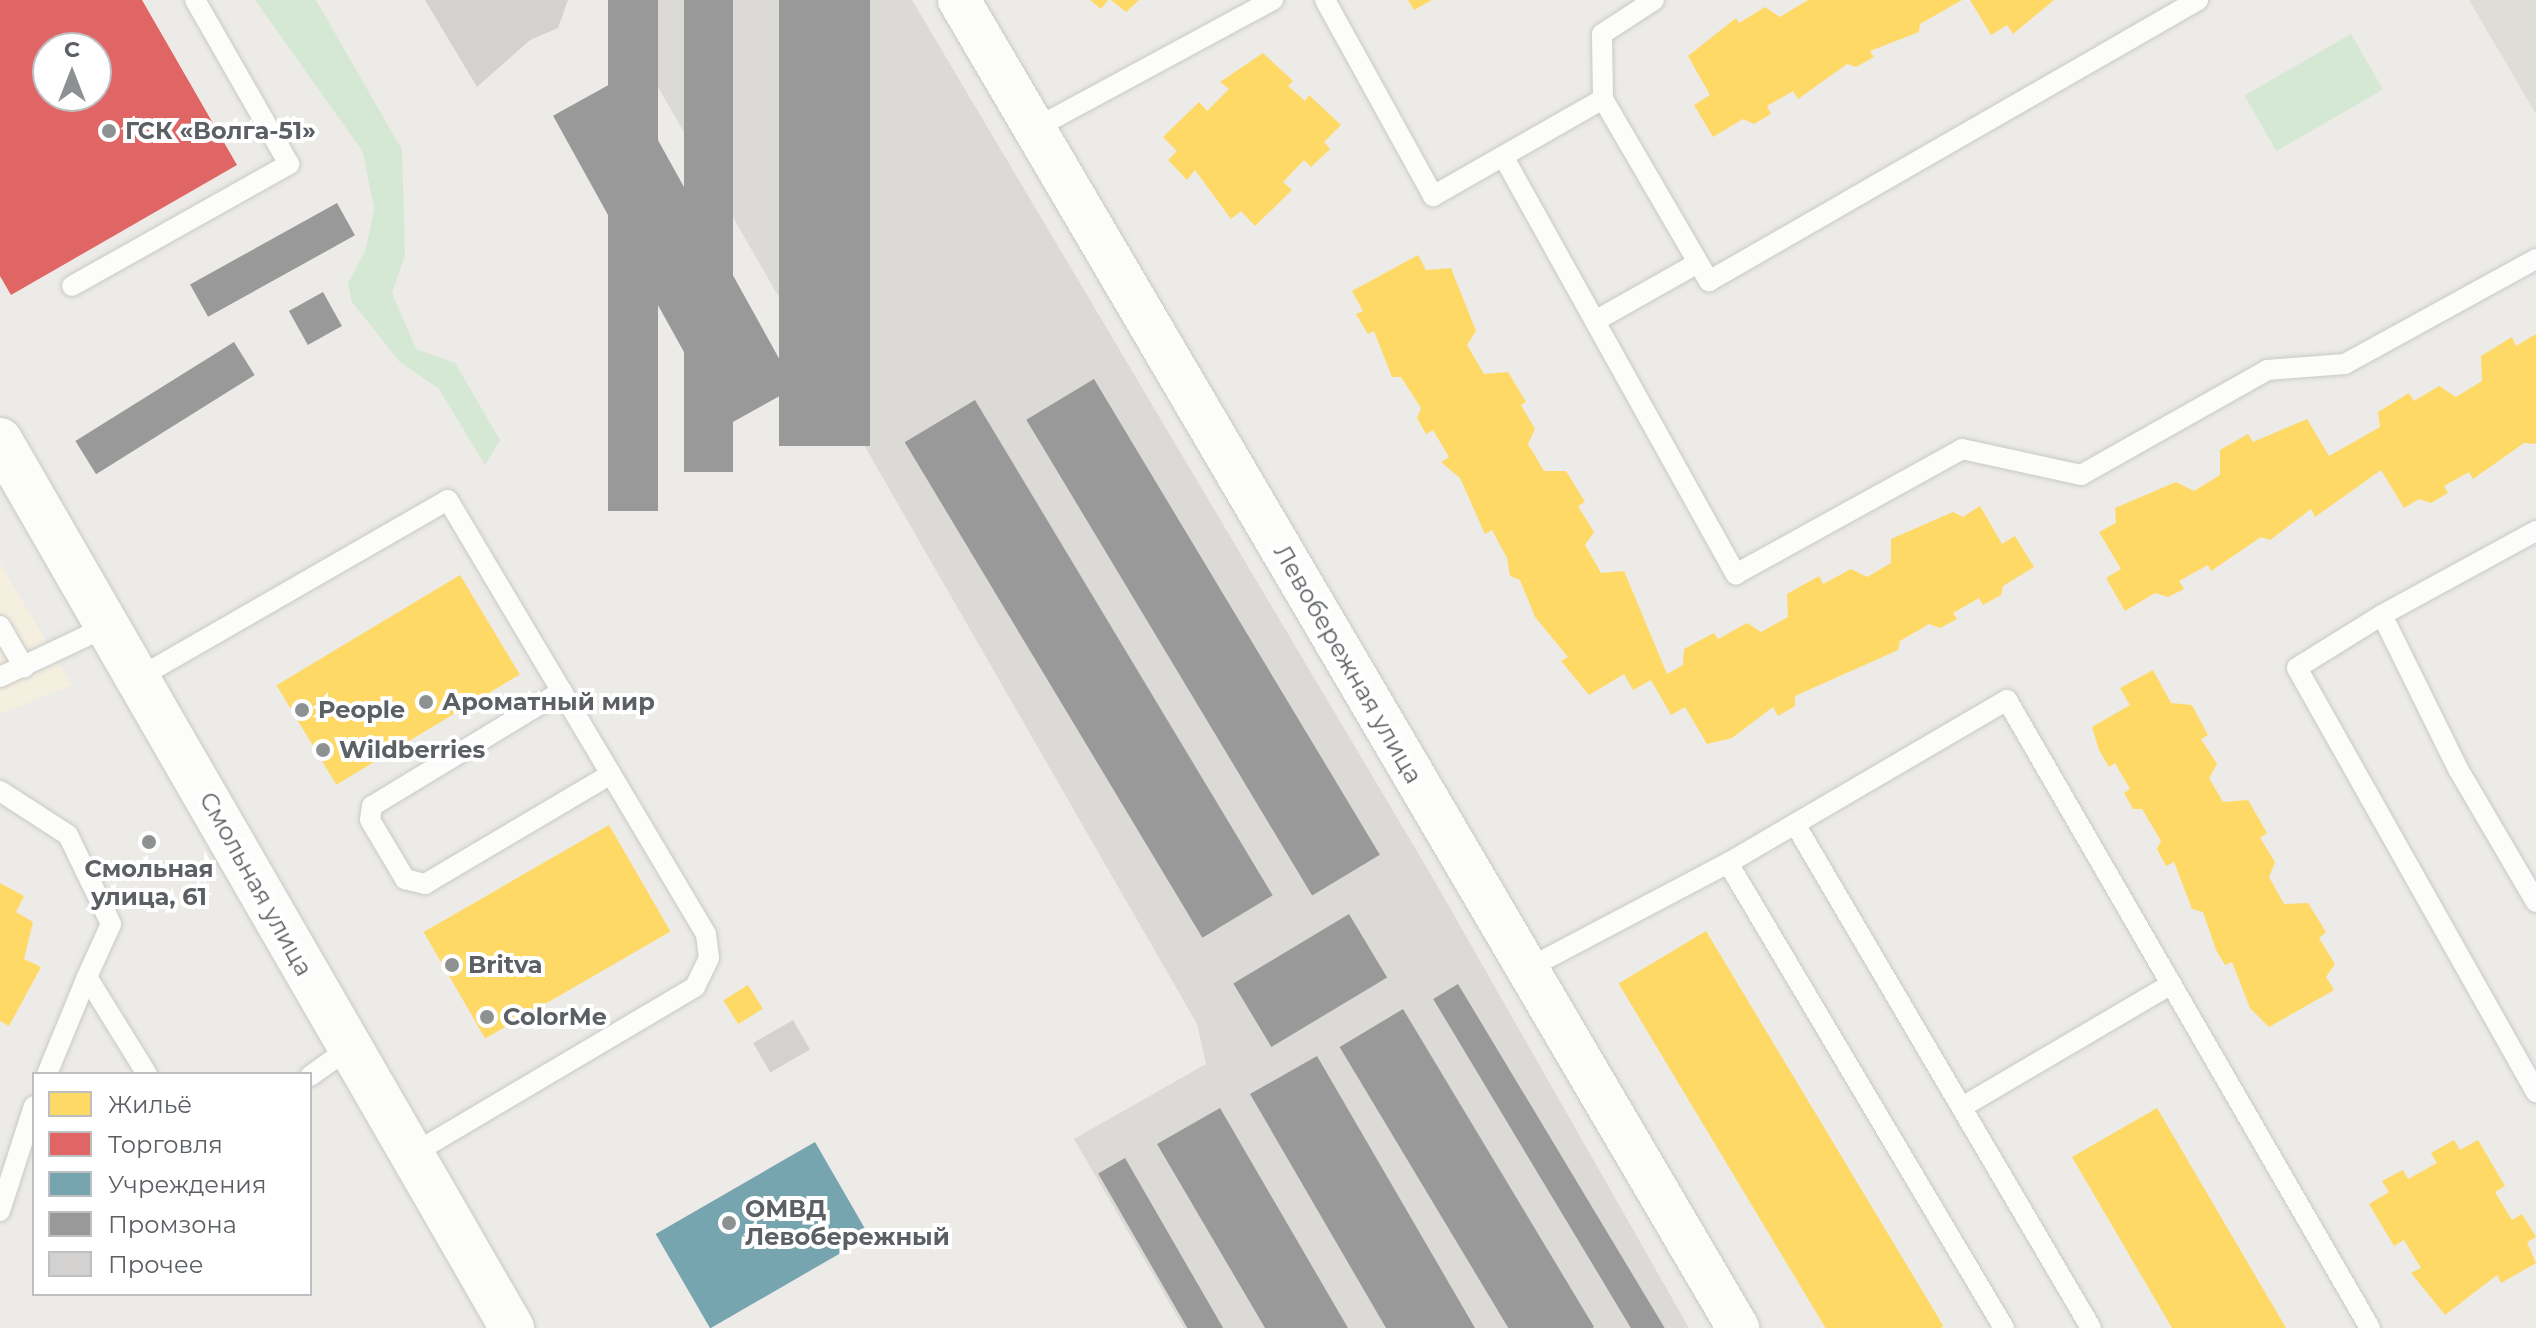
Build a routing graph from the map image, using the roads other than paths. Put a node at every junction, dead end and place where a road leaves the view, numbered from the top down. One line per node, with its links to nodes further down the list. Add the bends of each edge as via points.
1 (195, 0): 12 (lane, via 289,164)
2 (959, 0): 8 (street, Левобережная улица)
3 (1273, 0): 8 (lane, via 1074,114)
4 (1325, 0): 9 (lane, via 1433,196)
5 (1654, 0): 7 (lane, via 1602,34)
6 (2198, 0): 11 (lane, via 1709,281)
7 (1603, 99): 9 (lane); 11 (lane)
8 (1034, 129): 28 (street, Левобережная улица)
9 (1503, 156): 13 (lane)
10 (2536, 259): 13 (lane, via 2345,364 2267,370 2081,475 1962,449 1736,574)
11 (1698, 263): 13 (lane)
12 (72, 286)
13 (1595, 321)
14 (0, 440): 18 (street, Смольная улица)
15 (2536, 531): 16 (lane)
16 (2382, 615): 27 (lane, via 2458,769); 35 (lane, via 2297,668)
17 (0, 626): 19 (lane)
18 (108, 626): 19 (lane); 21 (street, Смольная улица)
19 (24, 667): 20 (lane)
20 (0, 677)
21 (138, 678): 22 (lane, via 445,499); 31 (street, Смольная улица)
22 (562, 691): 23 (lane); 23 (lane, via 372,806 370,820 405,879 425,884)
23 (611, 774): 38 (lane, via 706,934 704,975 695,987)
24 (0, 791): 29 (lane, via 68,835 111,924)
25 (1795, 824): 26 (lane); 30 (lane, via 2007,700); 36 (lane)
26 (1728, 863): 28 (lane); 42 (lane)
27 (2536, 902)
28 (1527, 969): 41 (street, Левобережная улица)
29 (87, 977): 32 (lane); 33 (lane)
30 (2172, 984): 36 (lane); 44 (lane)
31 (348, 1049): 34 (lane); 38 (street, Смольная улица)
32 (48, 1072)
33 (146, 1072)
34 (312, 1075)
35 (2536, 1092)
36 (1962, 1107): 43 (lane)
37 (32, 1112): 39 (lane)
38 (411, 1155): 40 (street, Смольная улица)
39 (0, 1211)
40 (512, 1328)
41 (1738, 1328)
42 (2004, 1328)
43 (2091, 1328)
44 (2370, 1328)

